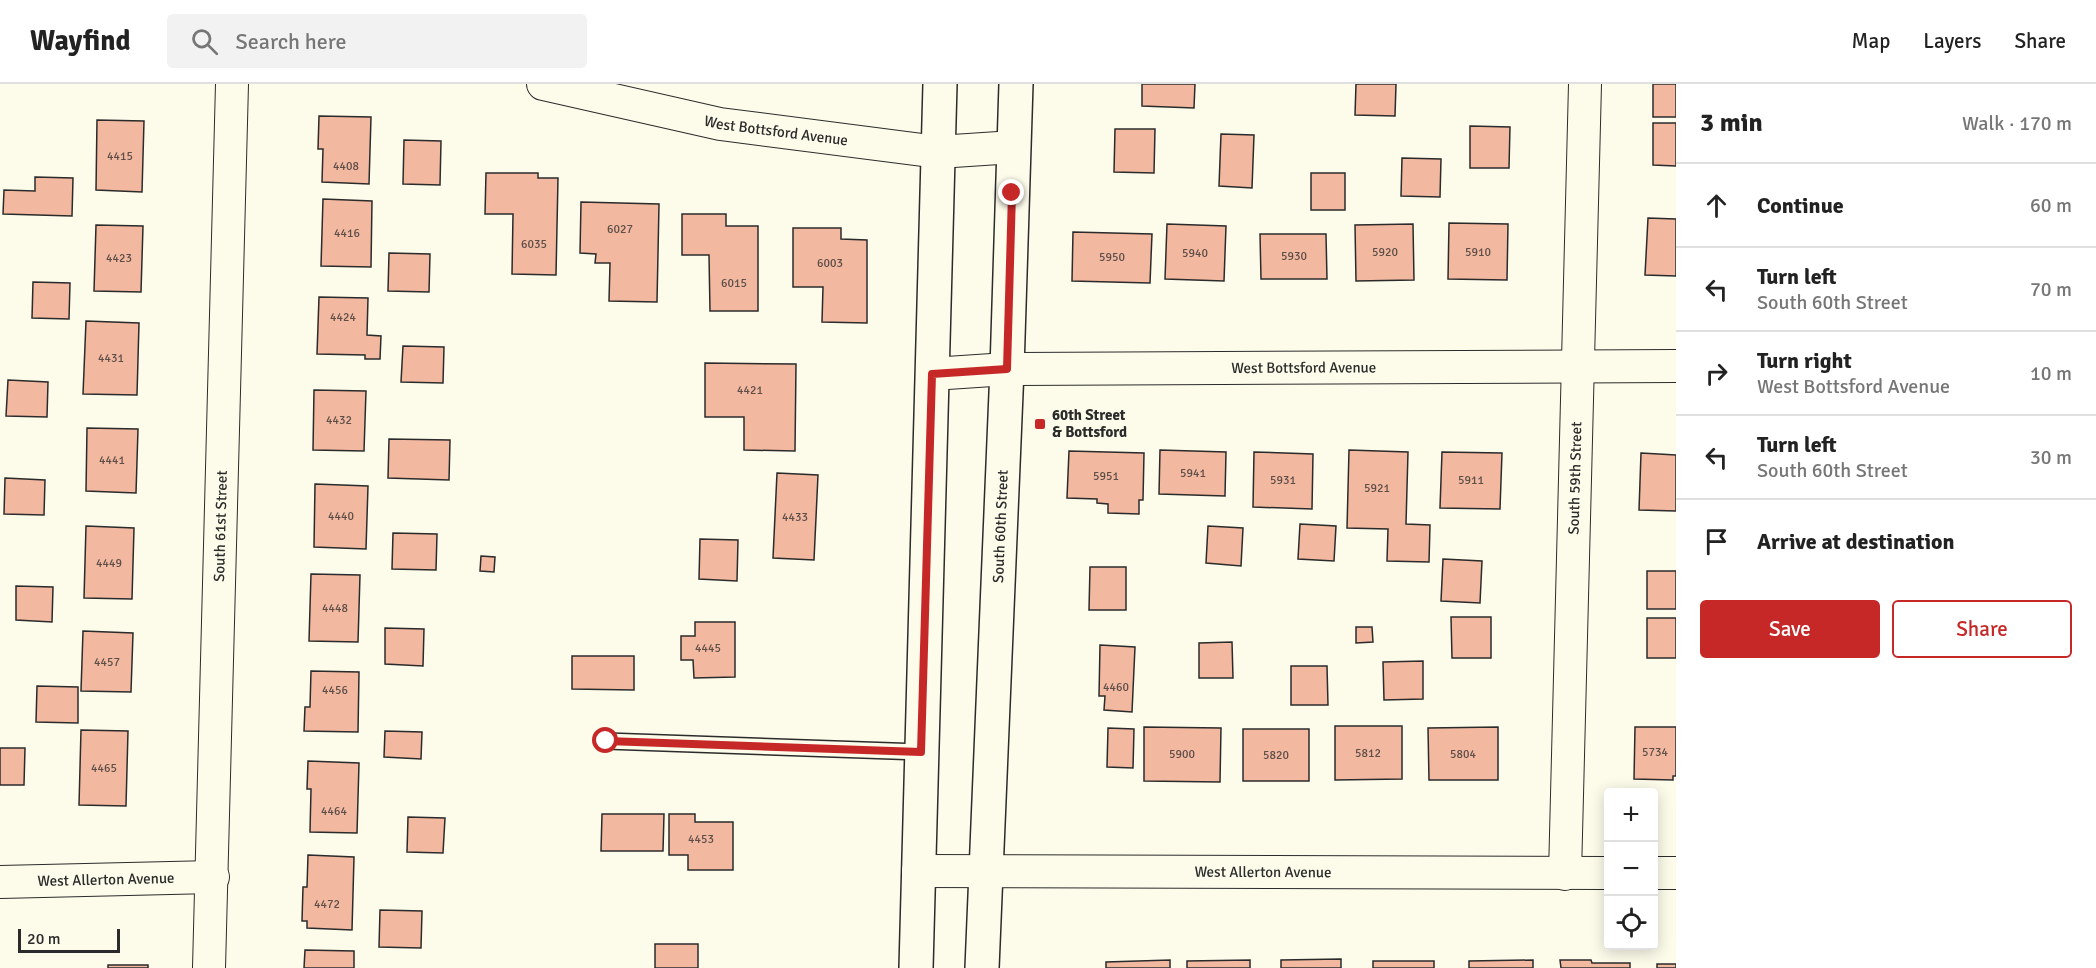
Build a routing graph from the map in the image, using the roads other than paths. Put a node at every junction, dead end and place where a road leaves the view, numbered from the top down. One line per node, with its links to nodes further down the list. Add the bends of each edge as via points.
1 (232, 84): 20 (street, South 61st Street)
2 (543, 84): 7 (street, West Bottsford Avenue, via 720,124)
3 (940, 84): 7 (main road)
4 (1016, 84): 6 (main road, South 60th Street)
5 (1585, 84): 8 (street, South 59th Street)
6 (1014, 147): 7 (street, West Bottsford Avenue); 10 (main road, South 60th Street)
7 (938, 152): 11 (main road)
8 (1578, 366): 9 (street, West Bottsford Avenue); 10 (street, West Bottsford Avenue); 19 (street, South 59th Street)
9 (1676, 366)
10 (1007, 369): 11 (street, West Bottsford Avenue); 15 (main road, South 60th Street)
11 (932, 374): 13 (main road)
12 (606, 741): 13 (lane)
13 (921, 752): 14 (main road)
14 (918, 872): 15 (street, West Allerton Avenue); 23 (main road)
15 (985, 872): 19 (street, West Allerton Avenue); 24 (main road, South 60th Street)
16 (1604, 873): 19 (street, West Allerton Avenue)
17 (1658, 873): 18 (street)
18 (1676, 873)
19 (1565, 874)
20 (213, 877): 21 (street, West Allerton Avenue); 22 (street, South 61st Street)
21 (0, 882)
22 (209, 968)
23 (916, 968)
24 (982, 968)

